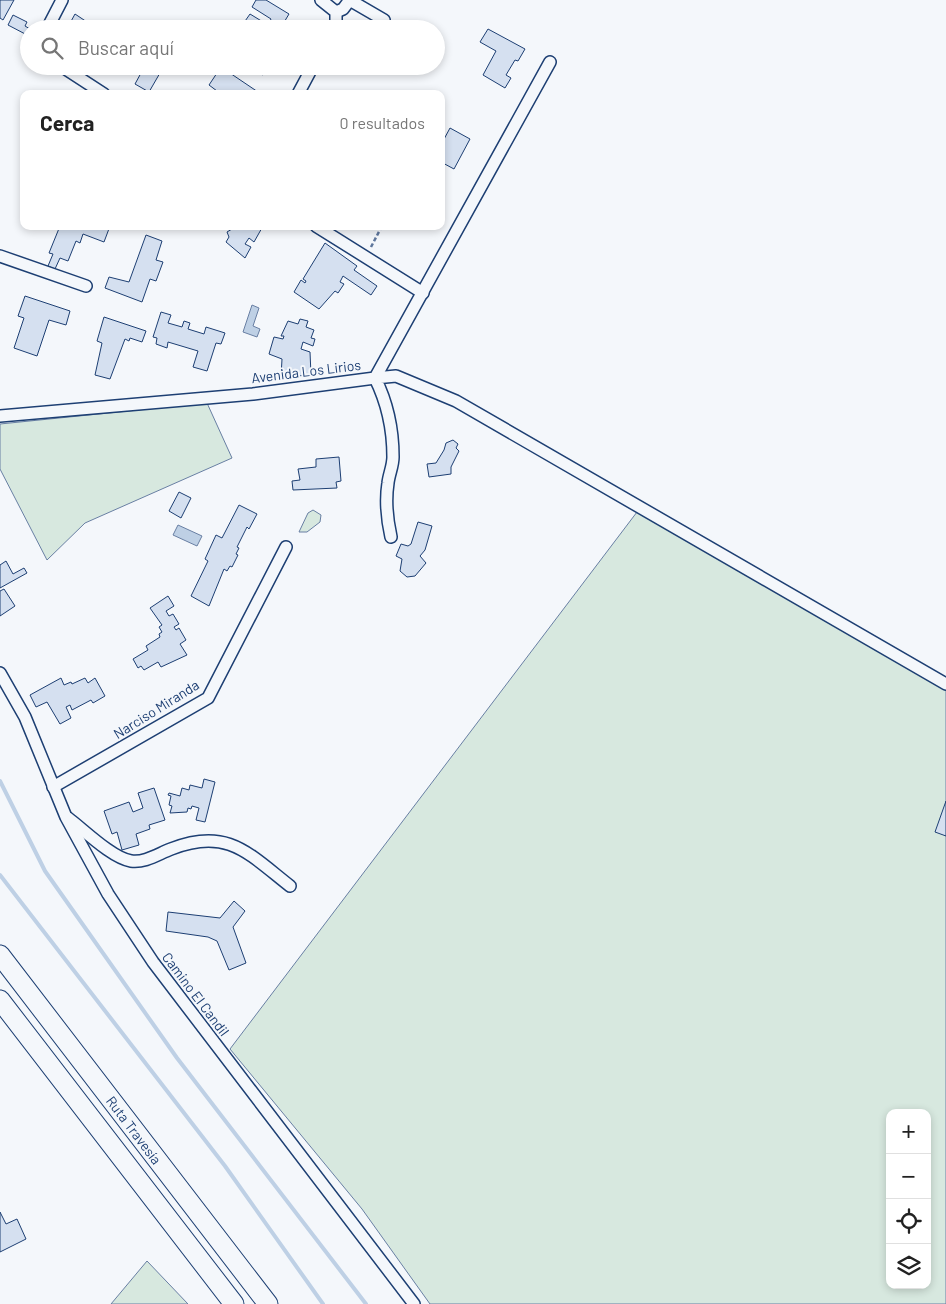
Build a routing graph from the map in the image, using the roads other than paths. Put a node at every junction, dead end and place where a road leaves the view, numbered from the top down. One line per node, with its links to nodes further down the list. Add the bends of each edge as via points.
1 (62, 0): 4 (street)
2 (321, 0): 3 (street)
3 (336, 12): 5 (street); 6 (street, via 353,2)
4 (52, 20)
5 (336, 20)
6 (384, 20)
7 (550, 62): 15 (street, Avenida Los Lirios)
8 (75, 75): 10 (street)
9 (308, 75): 11 (street)
10 (98, 90)
11 (300, 90)
12 (322, 230): 15 (street)
13 (0, 256): 14 (street)
14 (86, 286)
15 (423, 293): 16 (street, Avenida Los Lirios)
16 (375, 378): 17 (street, Avenida Los Lirios, via 253,394); 18 (street, via 384,398 392,440 393,457 386,504); 21 (street, via 396,376 456,401)
17 (0, 416)
18 (391, 537)
19 (286, 547): 22 (street, Narciso Miranda, via 208,698)
20 (0, 673): 22 (street, Camino El Candil, via 25,717)
21 (946, 684)
22 (53, 787): 23 (street, Camino El Candil)
23 (66, 817): 24 (street, via 119,857 131,861 145,860 196,842 232,844 242,848); 29 (street, Camino El Candil, via 108,894 152,962)
24 (290, 886)
25 (0, 955): 28 (highway, Ruta Travesía)
26 (0, 1000): 27 (highway, Ruta Travesía)
27 (234, 1304)
28 (268, 1304)
29 (414, 1304)

